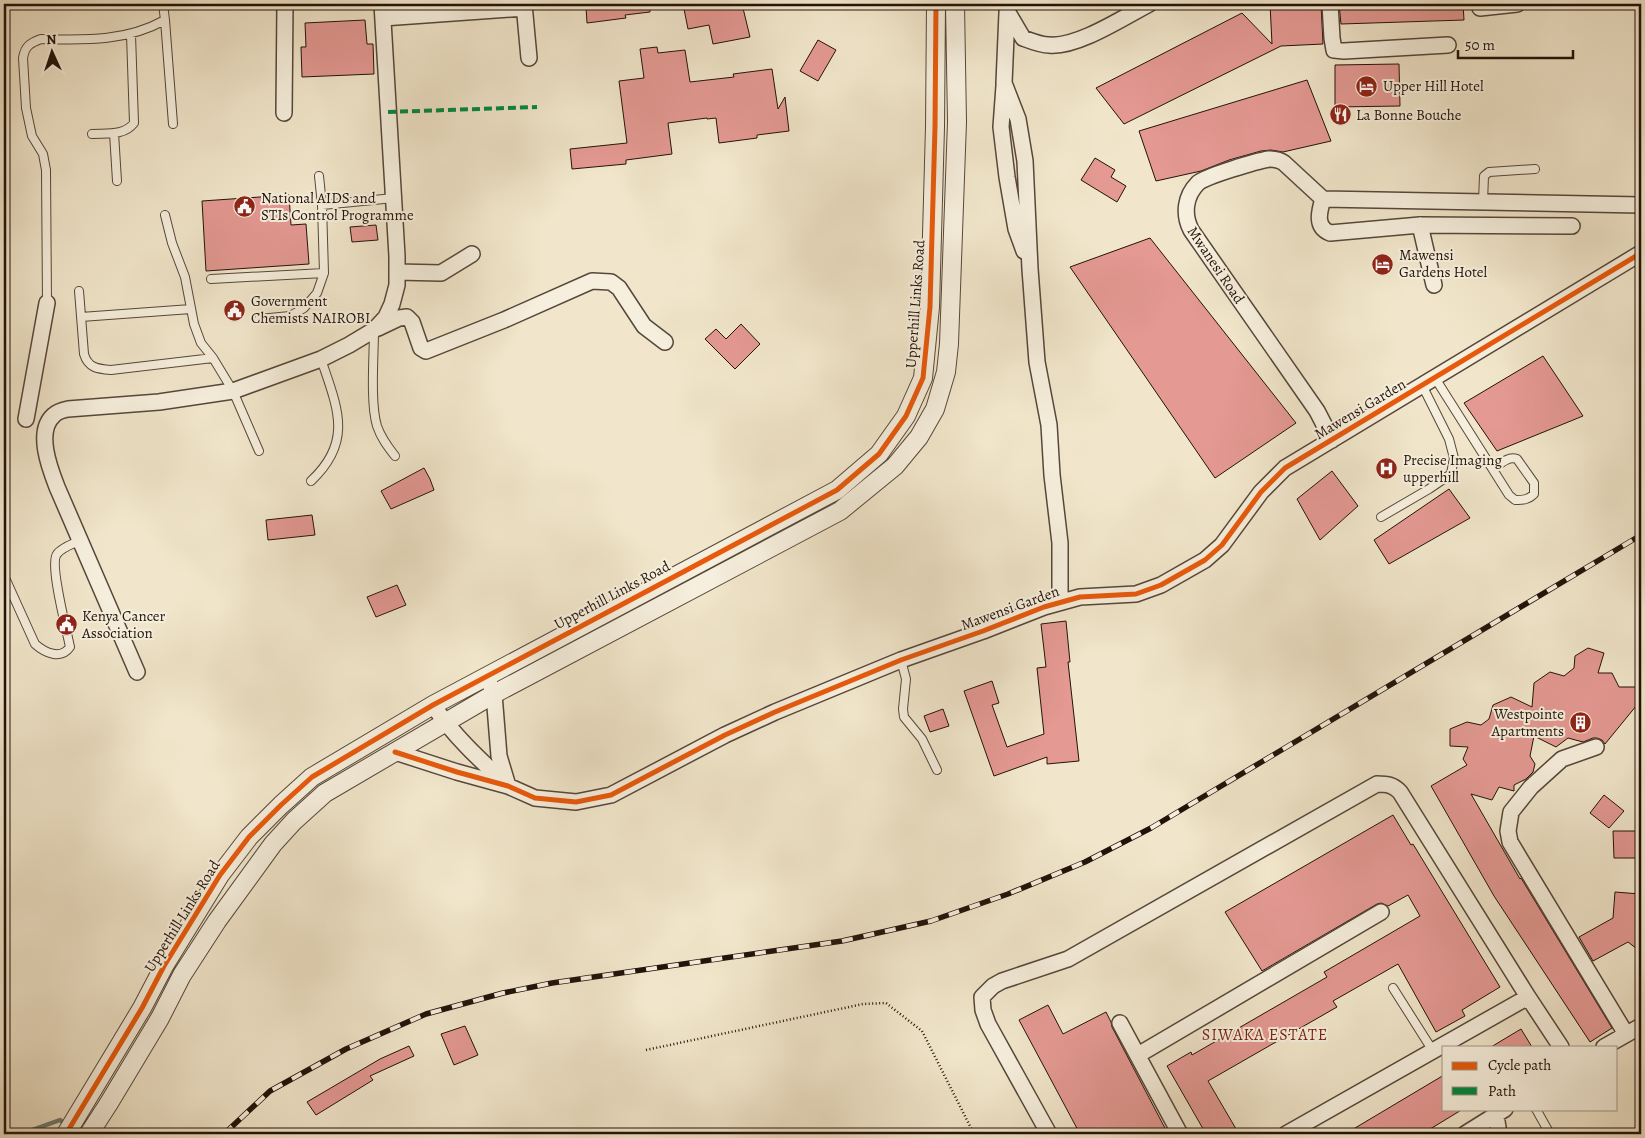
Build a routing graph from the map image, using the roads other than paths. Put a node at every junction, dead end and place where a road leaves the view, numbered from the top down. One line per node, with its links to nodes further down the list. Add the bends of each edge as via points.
1 (163, 4): 12 (lane)
2 (285, 4): 16 (street)
3 (936, 4): 60 (street, Upperhill Links Road, via 930,307 923,378 906,416 879,454 837,490)
4 (955, 4): 61 (street, Upperhill Links Road, via 957,122 949,344 946,372 935,410 919,437 895,466 840,511)
5 (1150, 4): 9 (street, via 1088,36 1050,45 1023,38)
6 (1330, 4): 14 (street, via 1334,50)
7 (1517, 4): 10 (street)
8 (524, 6): 11 (street); 15 (street)
9 (1006, 8): 57 (street, via 1004,83 1018,119 1025,161 1037,362 1049,425 1060,543)
10 (1480, 8)
11 (383, 11): 23 (street)
12 (165, 20): 13 (lane); 17 (lane)
13 (130, 35): 18 (lane, via 134,123 124,132); 38 (lane, via 41,39 24,50 26,108 32,136 43,154 46,170)
14 (1448, 45)
15 (528, 58)
16 (284, 113)
17 (173, 124)
18 (114, 132): 19 (lane); 22 (lane)
19 (92, 134)
20 (1535, 169): 25 (lane, via 1489,172 1484,176)
21 (319, 176): 27 (lane)
22 (116, 180)
23 (394, 198): 27 (lane); 33 (street)
24 (1323, 199): 25 (street); 29 (street, via 1319,222 1330,233); 49 (street, Mwanesi Road, via 1284,163 1269,159 1200,181 1187,203 1186,215 1191,230 1317,412)
25 (1483, 202): 26 (street)
26 (1641, 204)
27 (322, 205): 34 (lane)
28 (166, 215): 39 (lane, via 172,243 186,277)
29 (1420, 225): 30 (street); 36 (street)
30 (1572, 226)
31 (1641, 253): 46 (street, Mawensi Garden)
32 (472, 254): 33 (street, via 441,273)
33 (397, 272): 42 (street, via 392,304)
34 (324, 273): 35 (lane); 41 (lane, via 317,293 304,308 290,316)
35 (211, 279)
36 (1434, 285)
37 (79, 290): 40 (lane)
38 (48, 304): 48 (street)
39 (191, 309): 40 (lane); 44 (lane, via 201,342)
40 (81, 316): 44 (lane, via 84,354 90,365 98,369)
41 (259, 319)
42 (374, 330): 43 (street, via 407,317 421,348 426,351 584,284 604,280 619,288 644,326); 45 (street); 51 (lane, via 377,425)
43 (665, 342)
44 (213, 358): 47 (lane)
45 (321, 359): 47 (street); 53 (lane, via 337,406 339,425 335,447 325,469)
46 (1428, 382): 49 (street, Mawensi Garden); 52 (lane); 54 (lane, via 1454,458 1451,474)
47 (233, 392): 50 (lane); 55 (street, via 68,409 53,416 46,435 46,454)
48 (26, 419)
49 (1332, 440): 57 (street, Mawensi Garden, via 1285,468 1261,492 1222,545 1205,560 1161,585 1136,594 1080,597)
50 (259, 451)
51 (395, 456)
52 (1492, 469): 52 (lane, via 1512,457 1517,459 1534,483 1534,494 1530,498 1515,500)
53 (311, 481)
54 (1381, 517)
55 (80, 540): 56 (lane, via 57,554 54,560 70,646 60,654 42,651 35,644); 59 (street)
56 (6, 580)
57 (1060, 602): 58 (street, Mawensi Garden)
58 (901, 660): 66 (lane, via 906,679 904,717 922,739); 67 (street, Mawensi Garden, via 724,735 611,795 576,802 535,798)
59 (137, 672)
60 (487, 677): 61 (street); 62 (street, Upperhill Links Road)
61 (494, 694): 63 (street, Upperhill Links Road); 67 (street, via 499,756)
62 (433, 705): 63 (street); 81 (street, Upperhill Links Road, via 312,777 249,837 220,875)
63 (446, 724): 65 (street, Upperhill Links Road); 67 (street)
64 (1596, 747): 73 (street, via 1562,759 1530,787 1511,812 1508,831 1510,842)
65 (395, 752): 67 (street); 80 (street, Upperhill Links Road, via 325,794 273,844 182,975 160,1018)
66 (937, 770)
67 (508, 786)
68 (1381, 912): 77 (street)
69 (1393, 988): 76 (lane)
70 (1528, 997): 74 (street); 76 (street); 82 (street, via 1400,792 1394,786 1377,784 1068,958 1002,981 982,997 988,1024)
71 (1120, 1023): 77 (street)
72 (1641, 1026): 73 (street)
73 (1626, 1034): 75 (street)
74 (1561, 1046)
75 (1606, 1046)
76 (1433, 1051): 84 (street)
77 (1138, 1056): 83 (street)
78 (1537, 1110): 87 (lane)
79 (1500, 1112): 85 (street); 86 (street)
80 (91, 1130)
81 (66, 1134)
82 (1049, 1134)
83 (1180, 1134)
84 (1286, 1134)
85 (1465, 1134)
86 (1499, 1134)
87 (1550, 1134)

